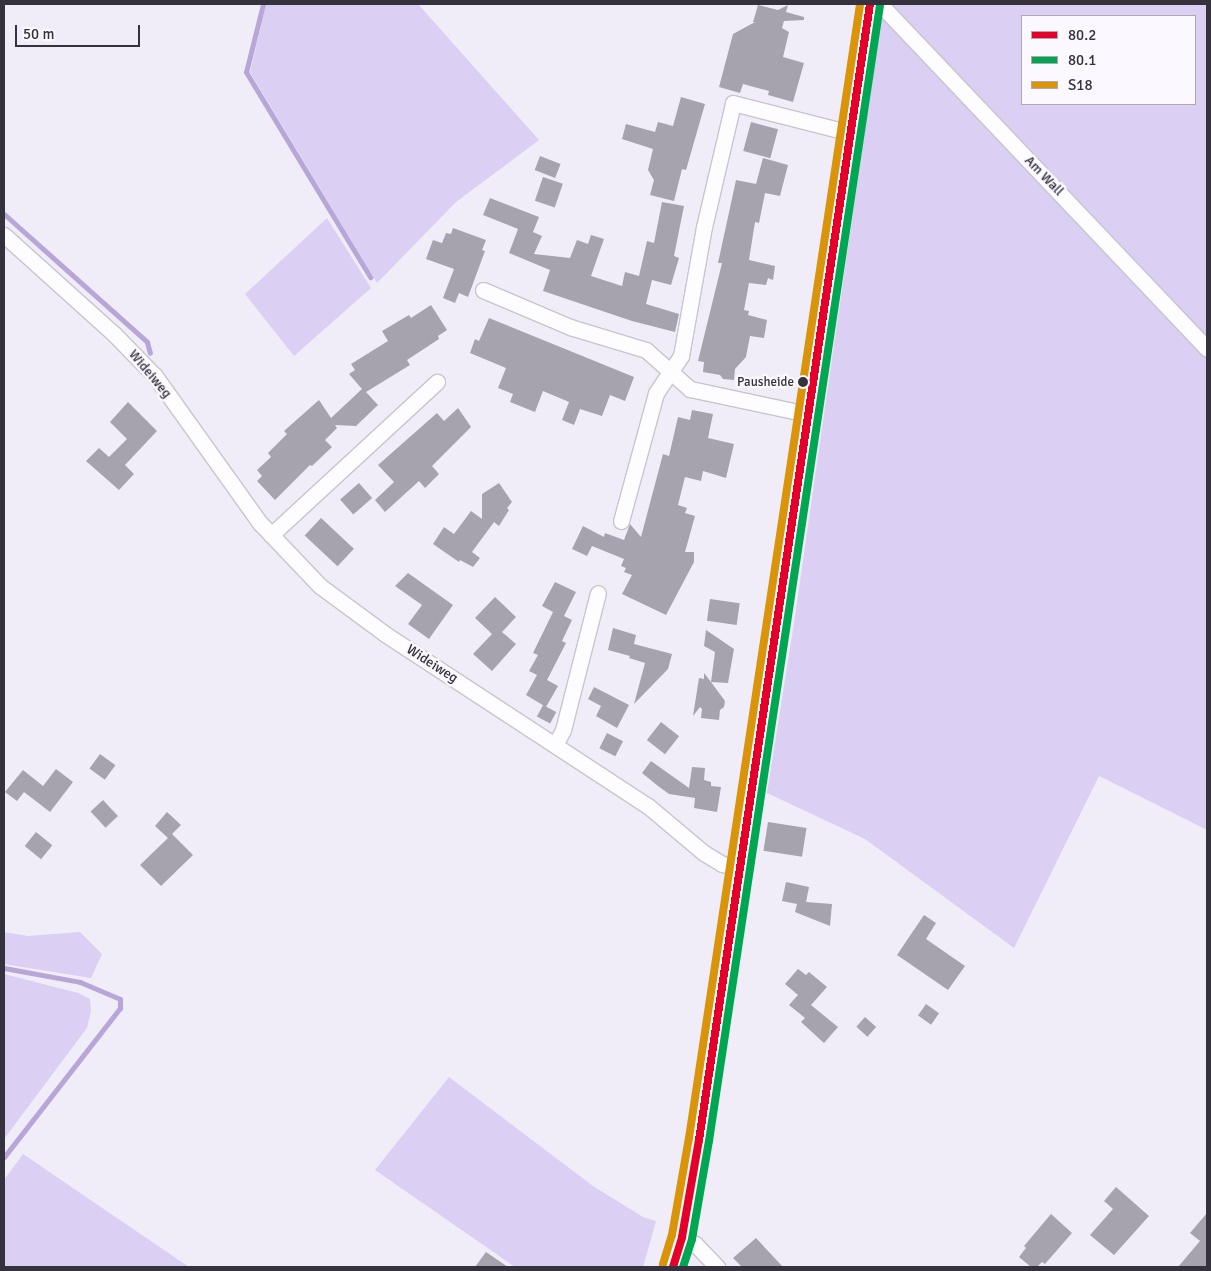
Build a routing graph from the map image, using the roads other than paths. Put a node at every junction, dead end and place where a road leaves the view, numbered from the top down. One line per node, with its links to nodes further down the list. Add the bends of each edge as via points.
1 (870, 4): 3 (main road)
2 (880, 4): 6 (street, Am Wall)
3 (851, 133): 7 (street, via 733,103 704,227 682,356); 9 (main road)
4 (4, 235): 11 (street, Wideiweg, via 114,334 155,376)
5 (482, 290): 7 (street, via 570,327 646,350)
6 (1207, 349)
7 (670, 373): 9 (street, via 690,389); 10 (street, via 656,393)
8 (437, 382): 11 (street)
9 (808, 414): 14 (main road)
10 (621, 521)
11 (271, 535): 13 (street, Wideiweg, via 320,586 385,634)
12 (598, 593): 13 (street, via 563,730)
13 (555, 745): 14 (street, Wideiweg, via 648,806 704,854 722,864)
14 (740, 868): 15 (main road)
15 (682, 1236): 16 (main road); 17 (street, via 695,1244)
16 (673, 1267)
17 (717, 1267)

